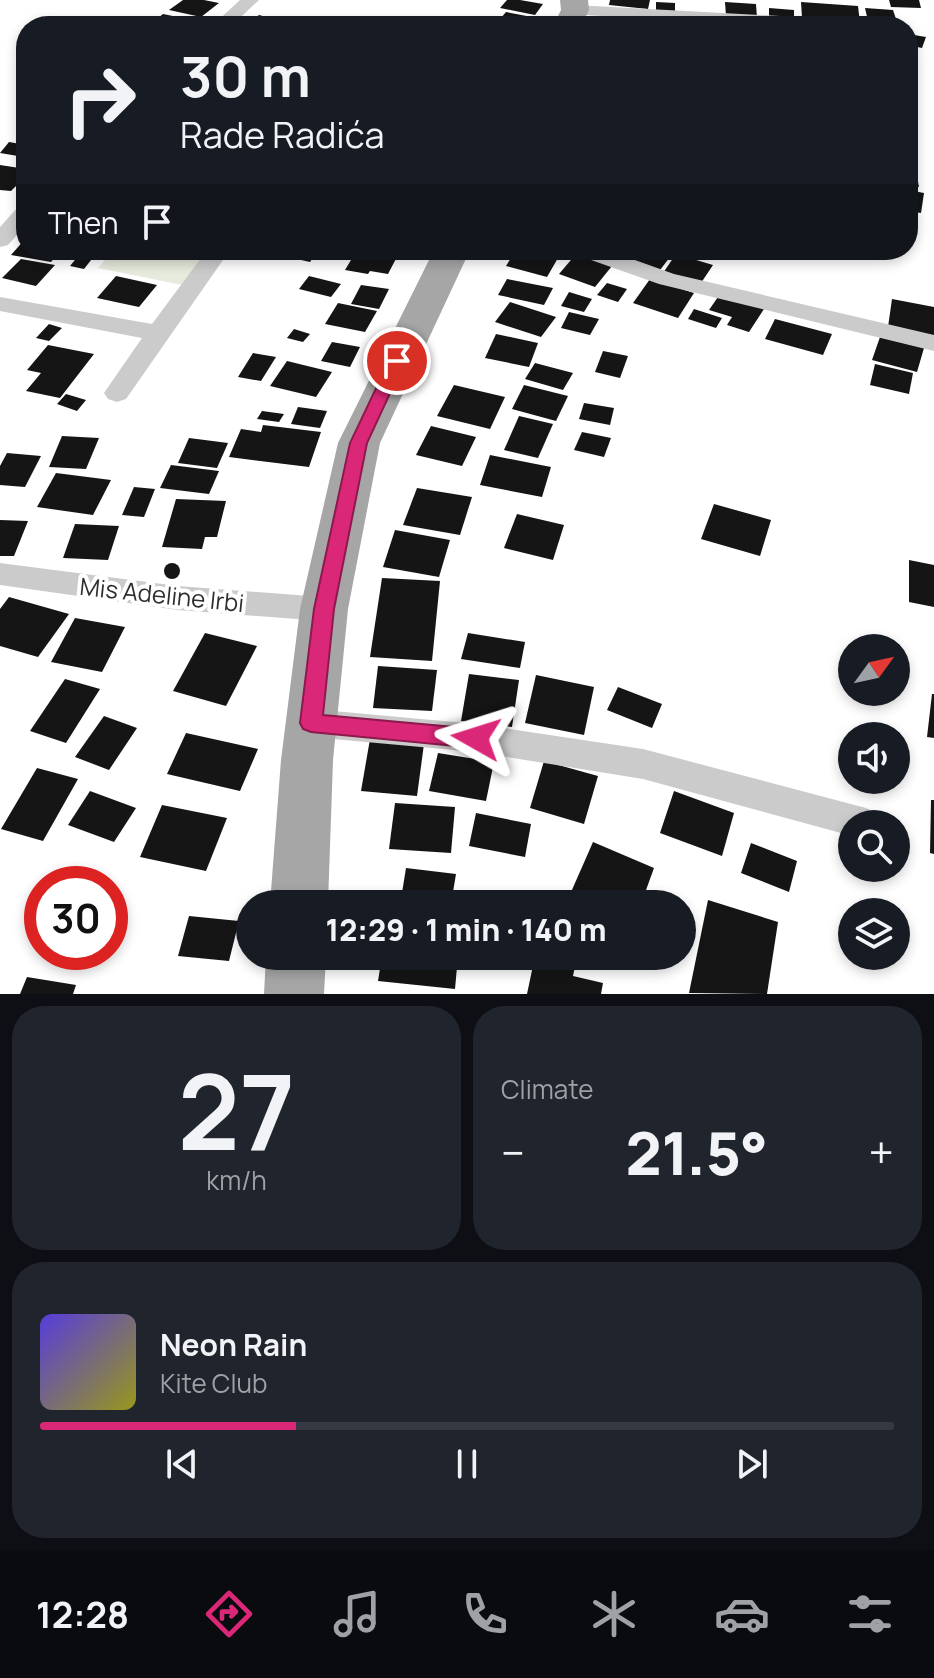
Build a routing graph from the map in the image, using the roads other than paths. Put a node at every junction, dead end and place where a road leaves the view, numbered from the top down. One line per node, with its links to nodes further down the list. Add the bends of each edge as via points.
1 (250, 0): 3 (street)
2 (572, 12): 4 (street)
3 (232, 16)
4 (658, 16)
5 (16, 223): 6 (street)
6 (0, 240)
7 (212, 260): 11 (street)
8 (447, 260): 15 (main road, via 359,443)
9 (613, 260): 12 (street, via 667,279)
10 (0, 304): 11 (street)
11 (158, 333): 13 (street)
12 (934, 343)
13 (117, 393)
14 (0, 574): 15 (street, Mis Adeline Irbi, via 178,598)
15 (324, 609): 16 (main road)
16 (311, 723): 17 (street, via 476,738 643,764); 18 (main road)
17 (838, 816)
18 (300, 890)
19 (295, 970): 20 (main road)
20 (294, 994)

